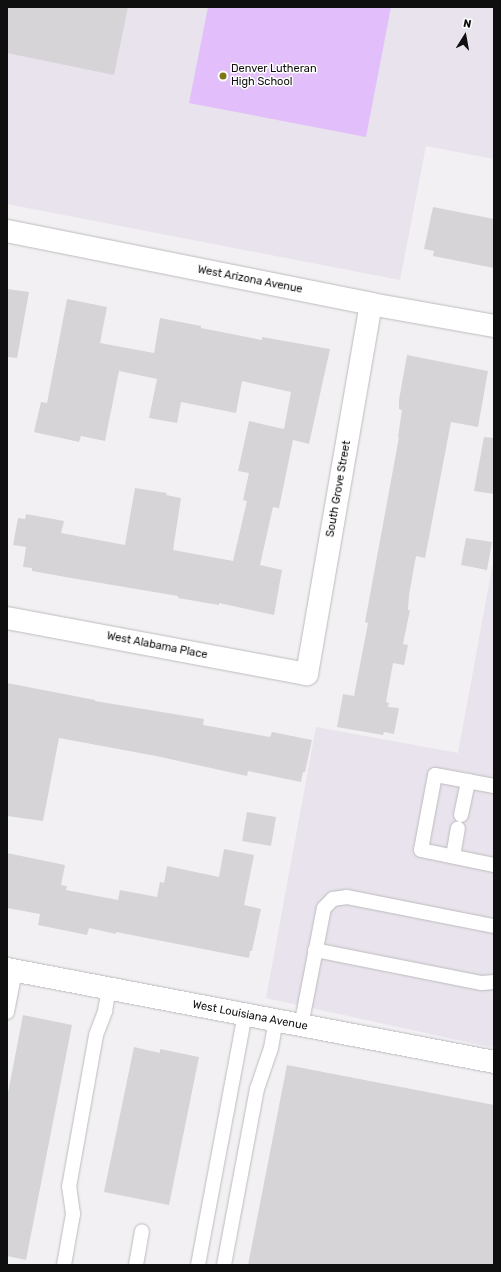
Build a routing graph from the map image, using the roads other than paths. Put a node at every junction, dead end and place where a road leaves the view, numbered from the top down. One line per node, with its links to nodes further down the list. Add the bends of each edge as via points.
1 (7, 231): 2 (street, West Arizona Avenue)
2 (371, 304): 3 (street, West Arizona Avenue); 5 (street, South Grove Street)
3 (494, 326)
4 (7, 618): 5 (street, West Alabama Place)
5 (307, 674)
6 (468, 781): 7 (lane); 8 (lane); 8 (lane, via 435,775 421,850)
7 (494, 786)
8 (453, 856): 9 (lane)
9 (494, 865)
10 (494, 926): 11 (lane, via 347,897 333,899 324,908)
11 (315, 950): 13 (lane, via 482,983); 18 (lane)
12 (11, 970): 14 (street, West Louisiana Avenue); 15 (lane)
13 (494, 982)
14 (109, 988): 16 (street, West Louisiana Avenue); 21 (lane, via 105,1010 96,1035 69,1188 73,1214)
15 (7, 1012)
16 (245, 1014): 17 (street, West Louisiana Avenue); 23 (lane)
17 (276, 1020): 18 (street, West Louisiana Avenue); 24 (lane, via 271,1048 257,1089)
18 (301, 1026): 19 (street, West Louisiana Avenue)
19 (494, 1062)
20 (142, 1232): 22 (lane)
21 (64, 1265)
22 (136, 1265)
23 (198, 1265)
24 (224, 1265)

